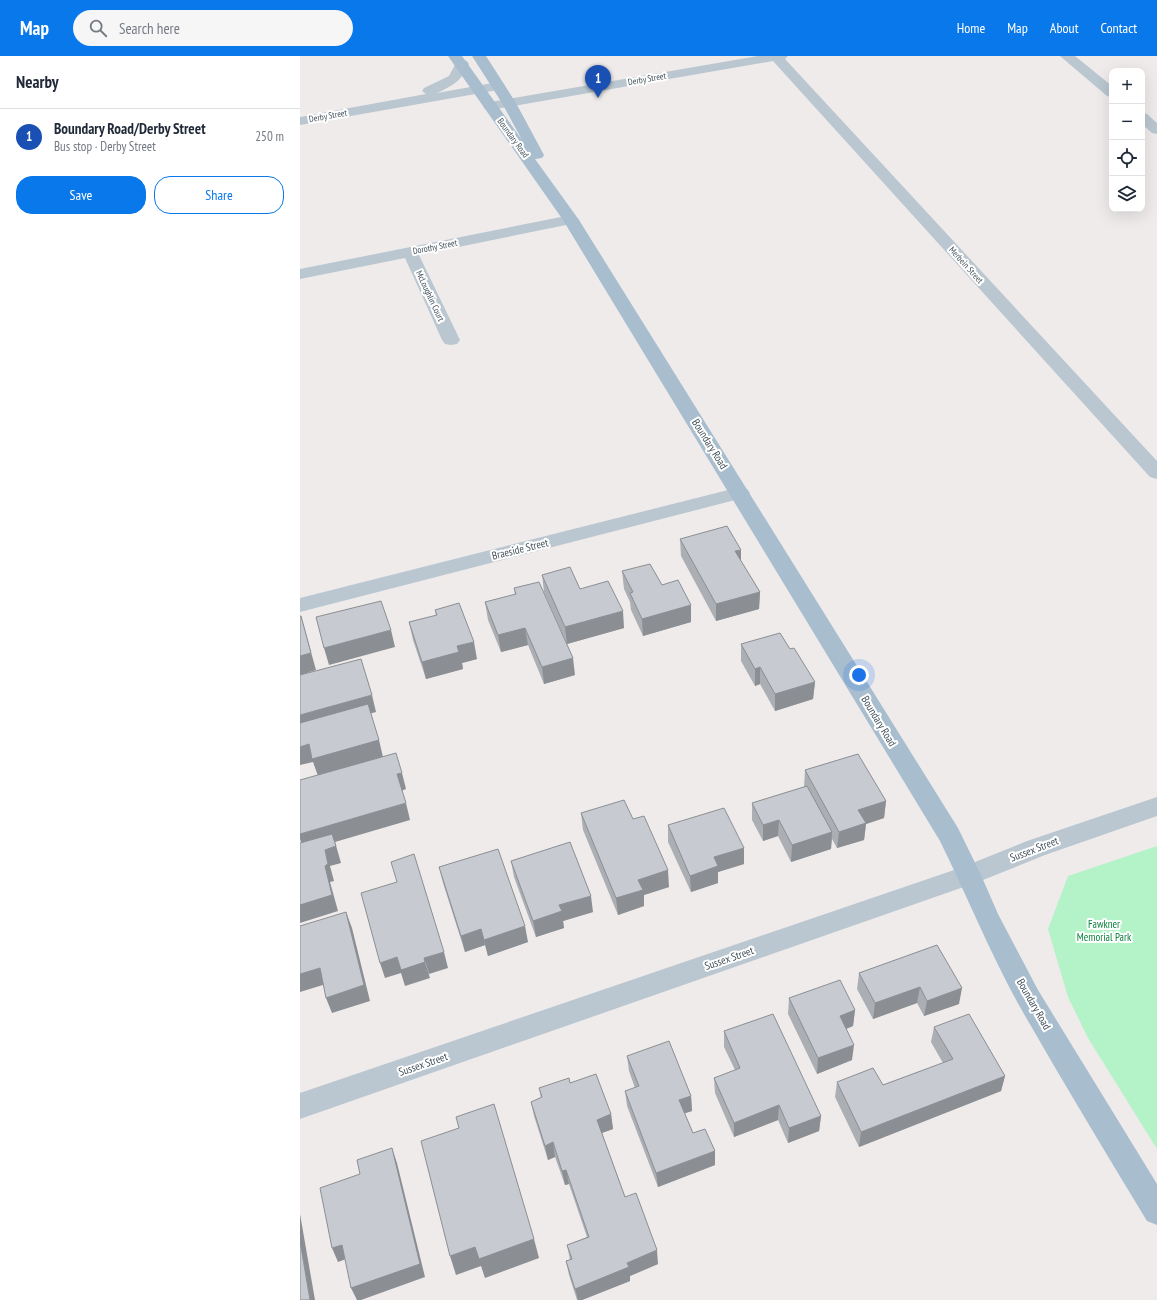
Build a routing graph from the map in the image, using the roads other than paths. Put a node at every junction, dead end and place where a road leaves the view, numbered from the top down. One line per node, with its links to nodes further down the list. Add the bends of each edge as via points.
1 (479, 56): 5 (main road, Boundary Road)
2 (778, 56): 9 (street, Derby Street); 18 (street, Merbein Street)
3 (1067, 56): 7 (street)
4 (458, 60): 6 (main road, Boundary Road); 8 (street, via 459,72 451,82)
5 (498, 86): 6 (street, Derby Street); 9 (main road, Boundary Road)
6 (478, 89): 8 (street, Derby Street); 10 (main road, Boundary Road)
7 (1109, 91)
8 (403, 103): 12 (street, Derby Street)
9 (509, 103): 10 (street, Derby Street); 14 (main road, Boundary Road)
10 (490, 106): 14 (main road, Boundary Road)
11 (1145, 120): 13 (street)
12 (300, 121)
13 (1157, 130)
14 (571, 220): 15 (street, Dorothy Street); 19 (main road, Boundary Road)
15 (410, 252): 16 (street, Dorothy Street); 17 (street, McLoughlin Court)
16 (300, 274)
17 (451, 340)
18 (1157, 473)
19 (740, 493): 20 (street, Braeside Street); 22 (main road, Boundary Road, via 949,835)
20 (300, 605)
21 (1157, 806): 22 (street, Sussex Street, via 1036,848)
22 (969, 875): 23 (street, Sussex Street); 24 (main road, Boundary Road, via 986,917 1029,998)
23 (300, 1106)
24 (1157, 1211)

